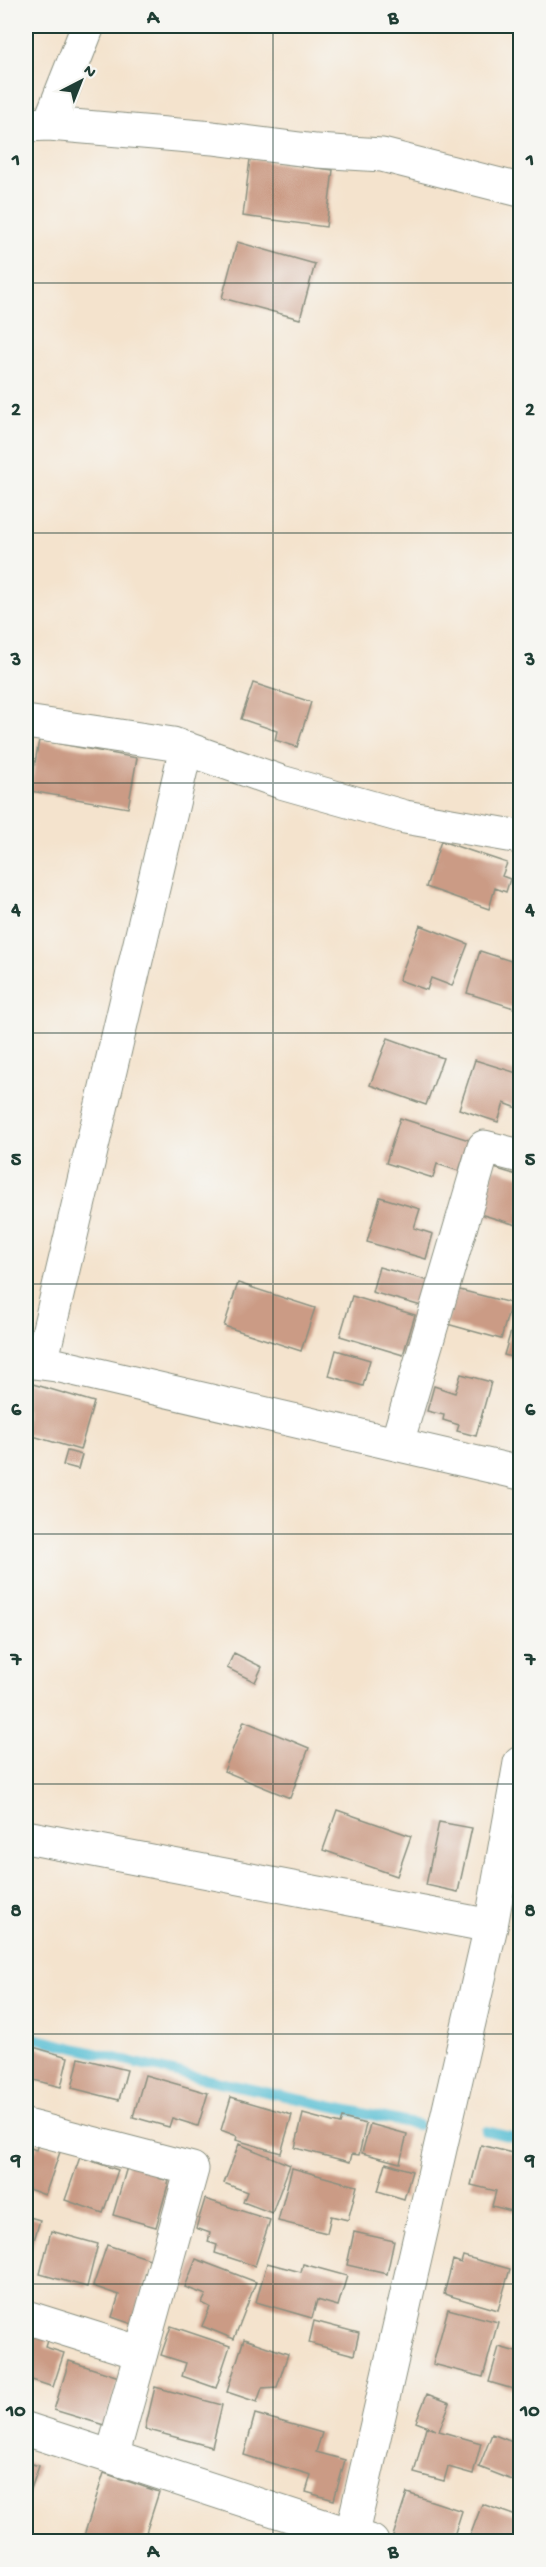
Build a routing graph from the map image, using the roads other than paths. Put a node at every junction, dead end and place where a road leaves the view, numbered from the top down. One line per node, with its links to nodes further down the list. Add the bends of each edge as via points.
1 (87, 26): 2 (street)
2 (37, 124): 3 (street, via 382,155)
3 (520, 190)
4 (26, 722): 5 (street)
5 (186, 748): 6 (street, via 281,782 405,817); 8 (street)
6 (520, 837)
7 (520, 1156): 9 (street, via 484,1147)
8 (33, 1362): 9 (street)
9 (397, 1443): 10 (street)
10 (520, 1473)
11 (520, 1763): 13 (street)
12 (26, 1838): 13 (street)
13 (491, 1926): 19 (street)
14 (26, 2126): 16 (street, via 192,2169)
15 (26, 2317): 16 (street)
16 (141, 2353): 18 (street)
17 (26, 2429): 18 (street)
18 (112, 2457): 19 (street)
19 (358, 2539)

